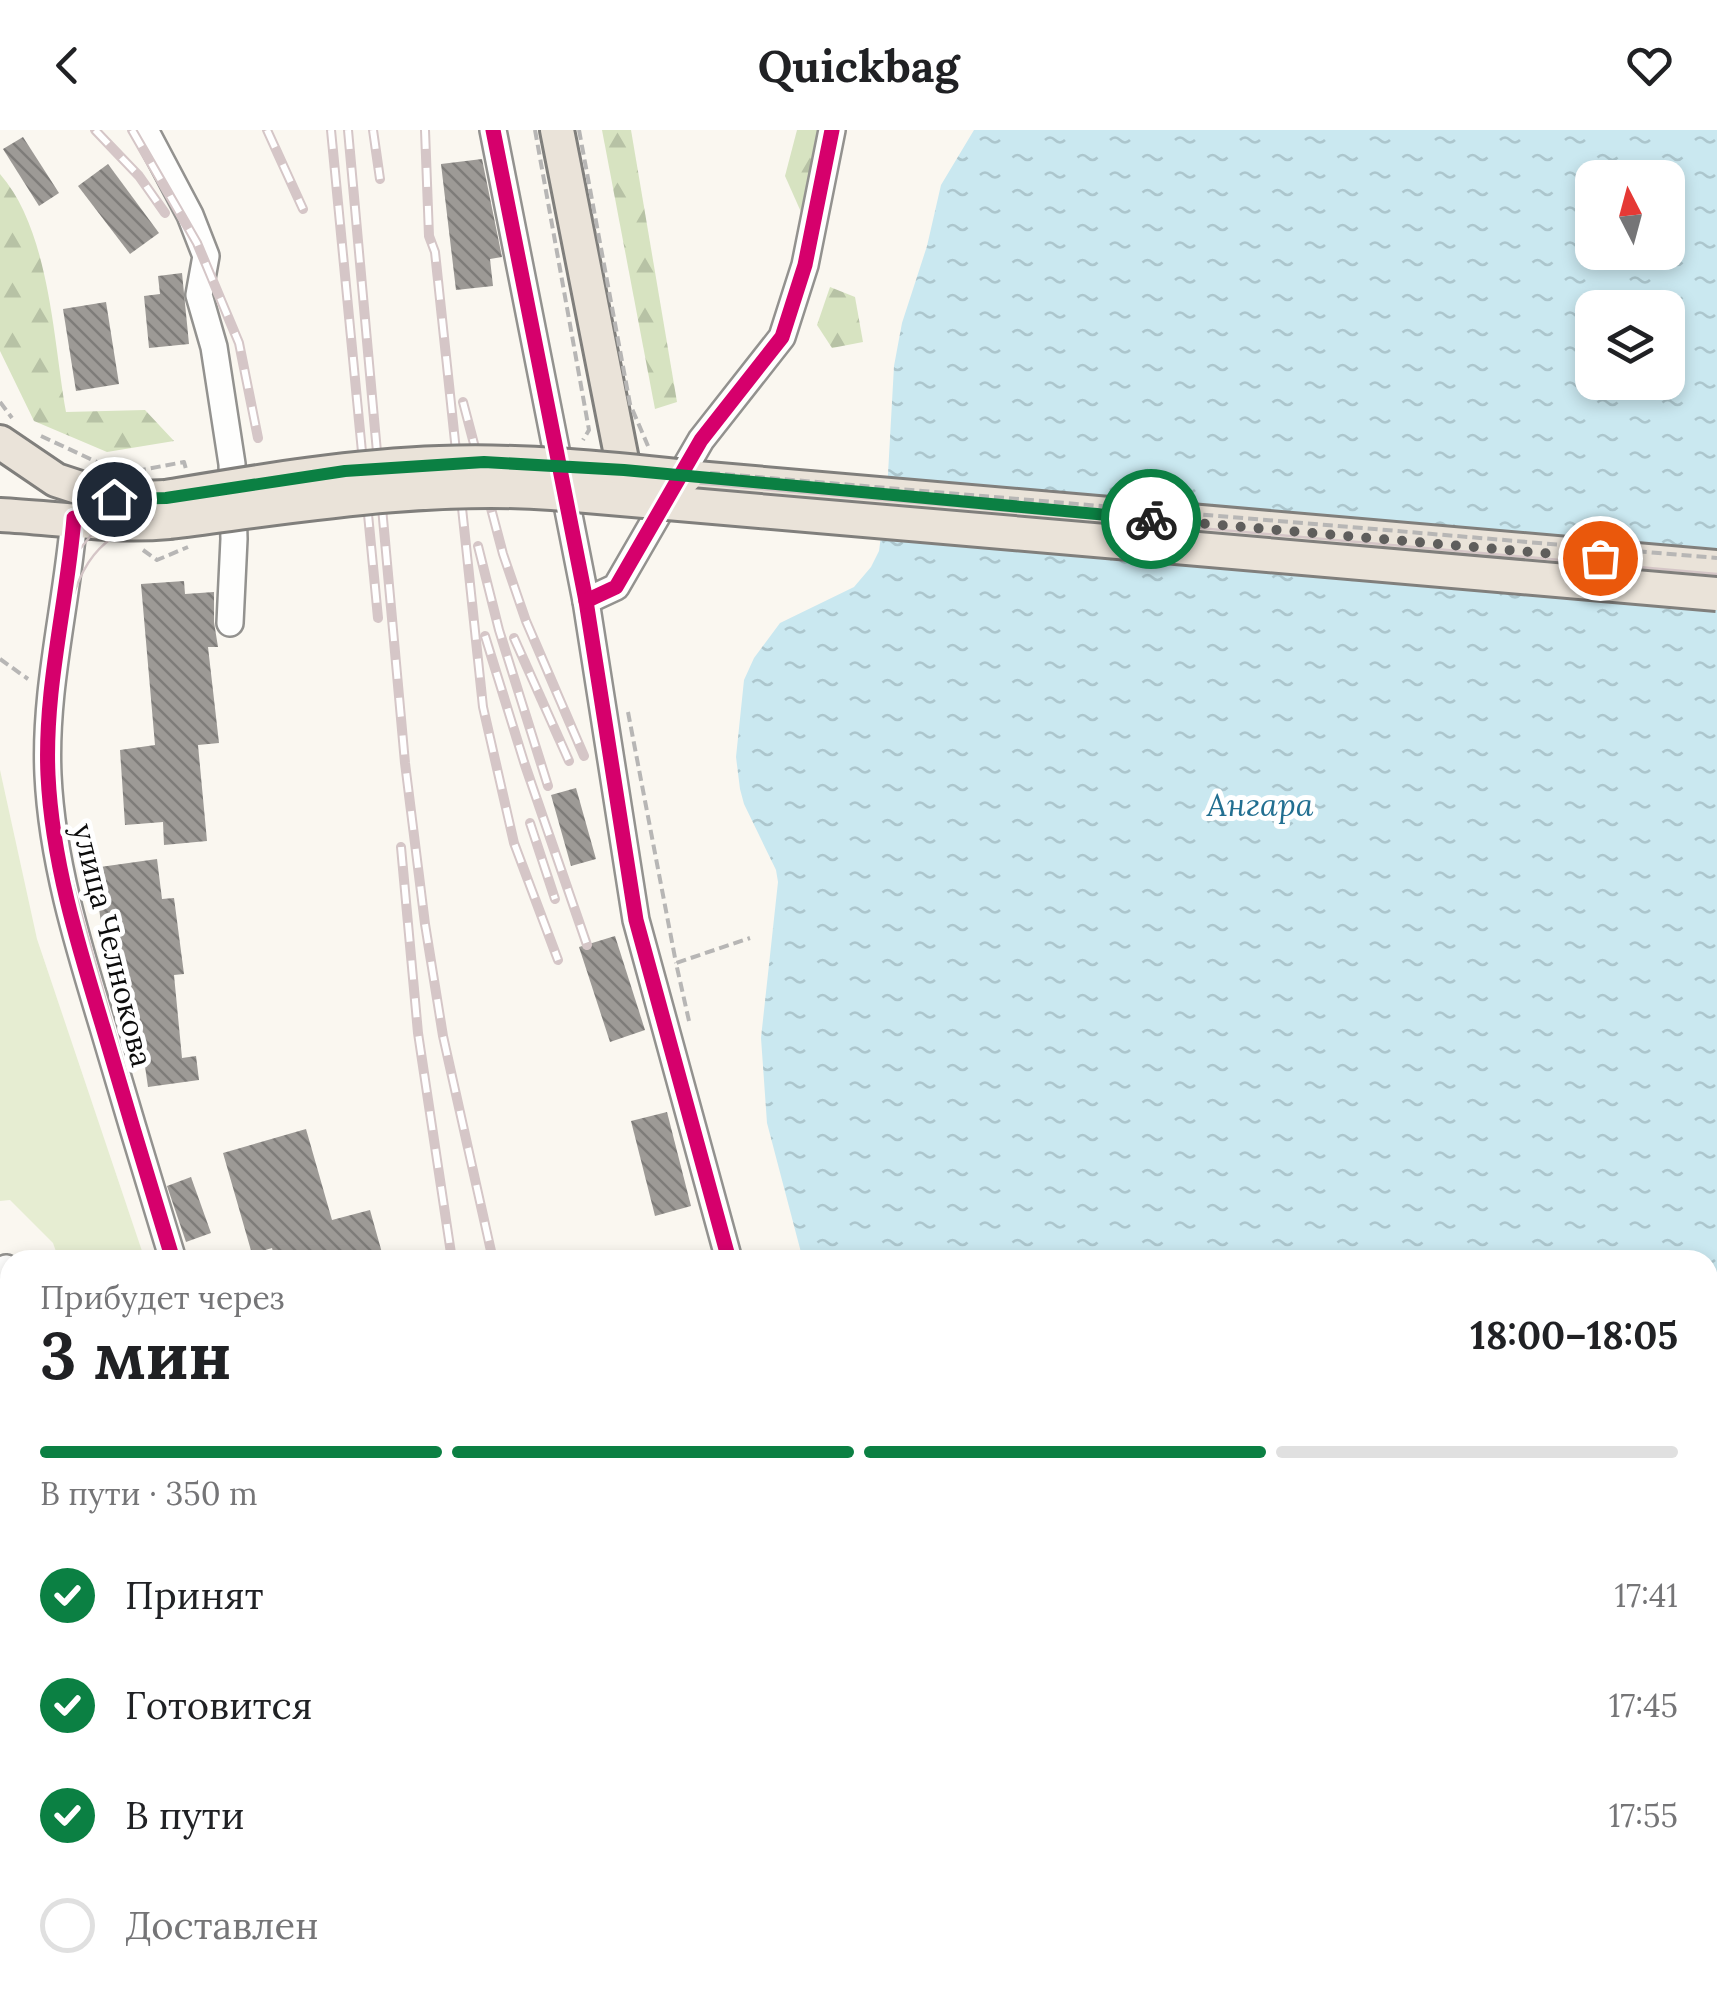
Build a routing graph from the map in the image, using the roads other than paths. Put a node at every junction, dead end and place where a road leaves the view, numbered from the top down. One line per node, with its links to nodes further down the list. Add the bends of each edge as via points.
1 (145, 130): 14 (street, via 206,256 199,296 232,464)
2 (493, 130): 13 (street)
3 (556, 130): 6 (main road)
4 (832, 130): 13 (street, via 805,265 782,337 701,440 616,587)
5 (7, 431): 7 (main road, via 56,480)
6 (624, 470): 8 (main road, bridge, via 437,463 276,479); 11 (main road, bridge)
7 (110, 498): 8 (main road); 10 (main road)
8 (168, 510): 10 (main road, via 131,526); 12 (main road, bridge, via 441,491 528,492)
9 (0, 515): 10 (main road)
10 (74, 518): 15 (street, улица Челнокова, via 56,641 50,802 80,950)
11 (1717, 568)
12 (1717, 594)
13 (586, 601): 16 (street, via 636,920)
14 (230, 622)
15 (170, 1250)
16 (725, 1250)

